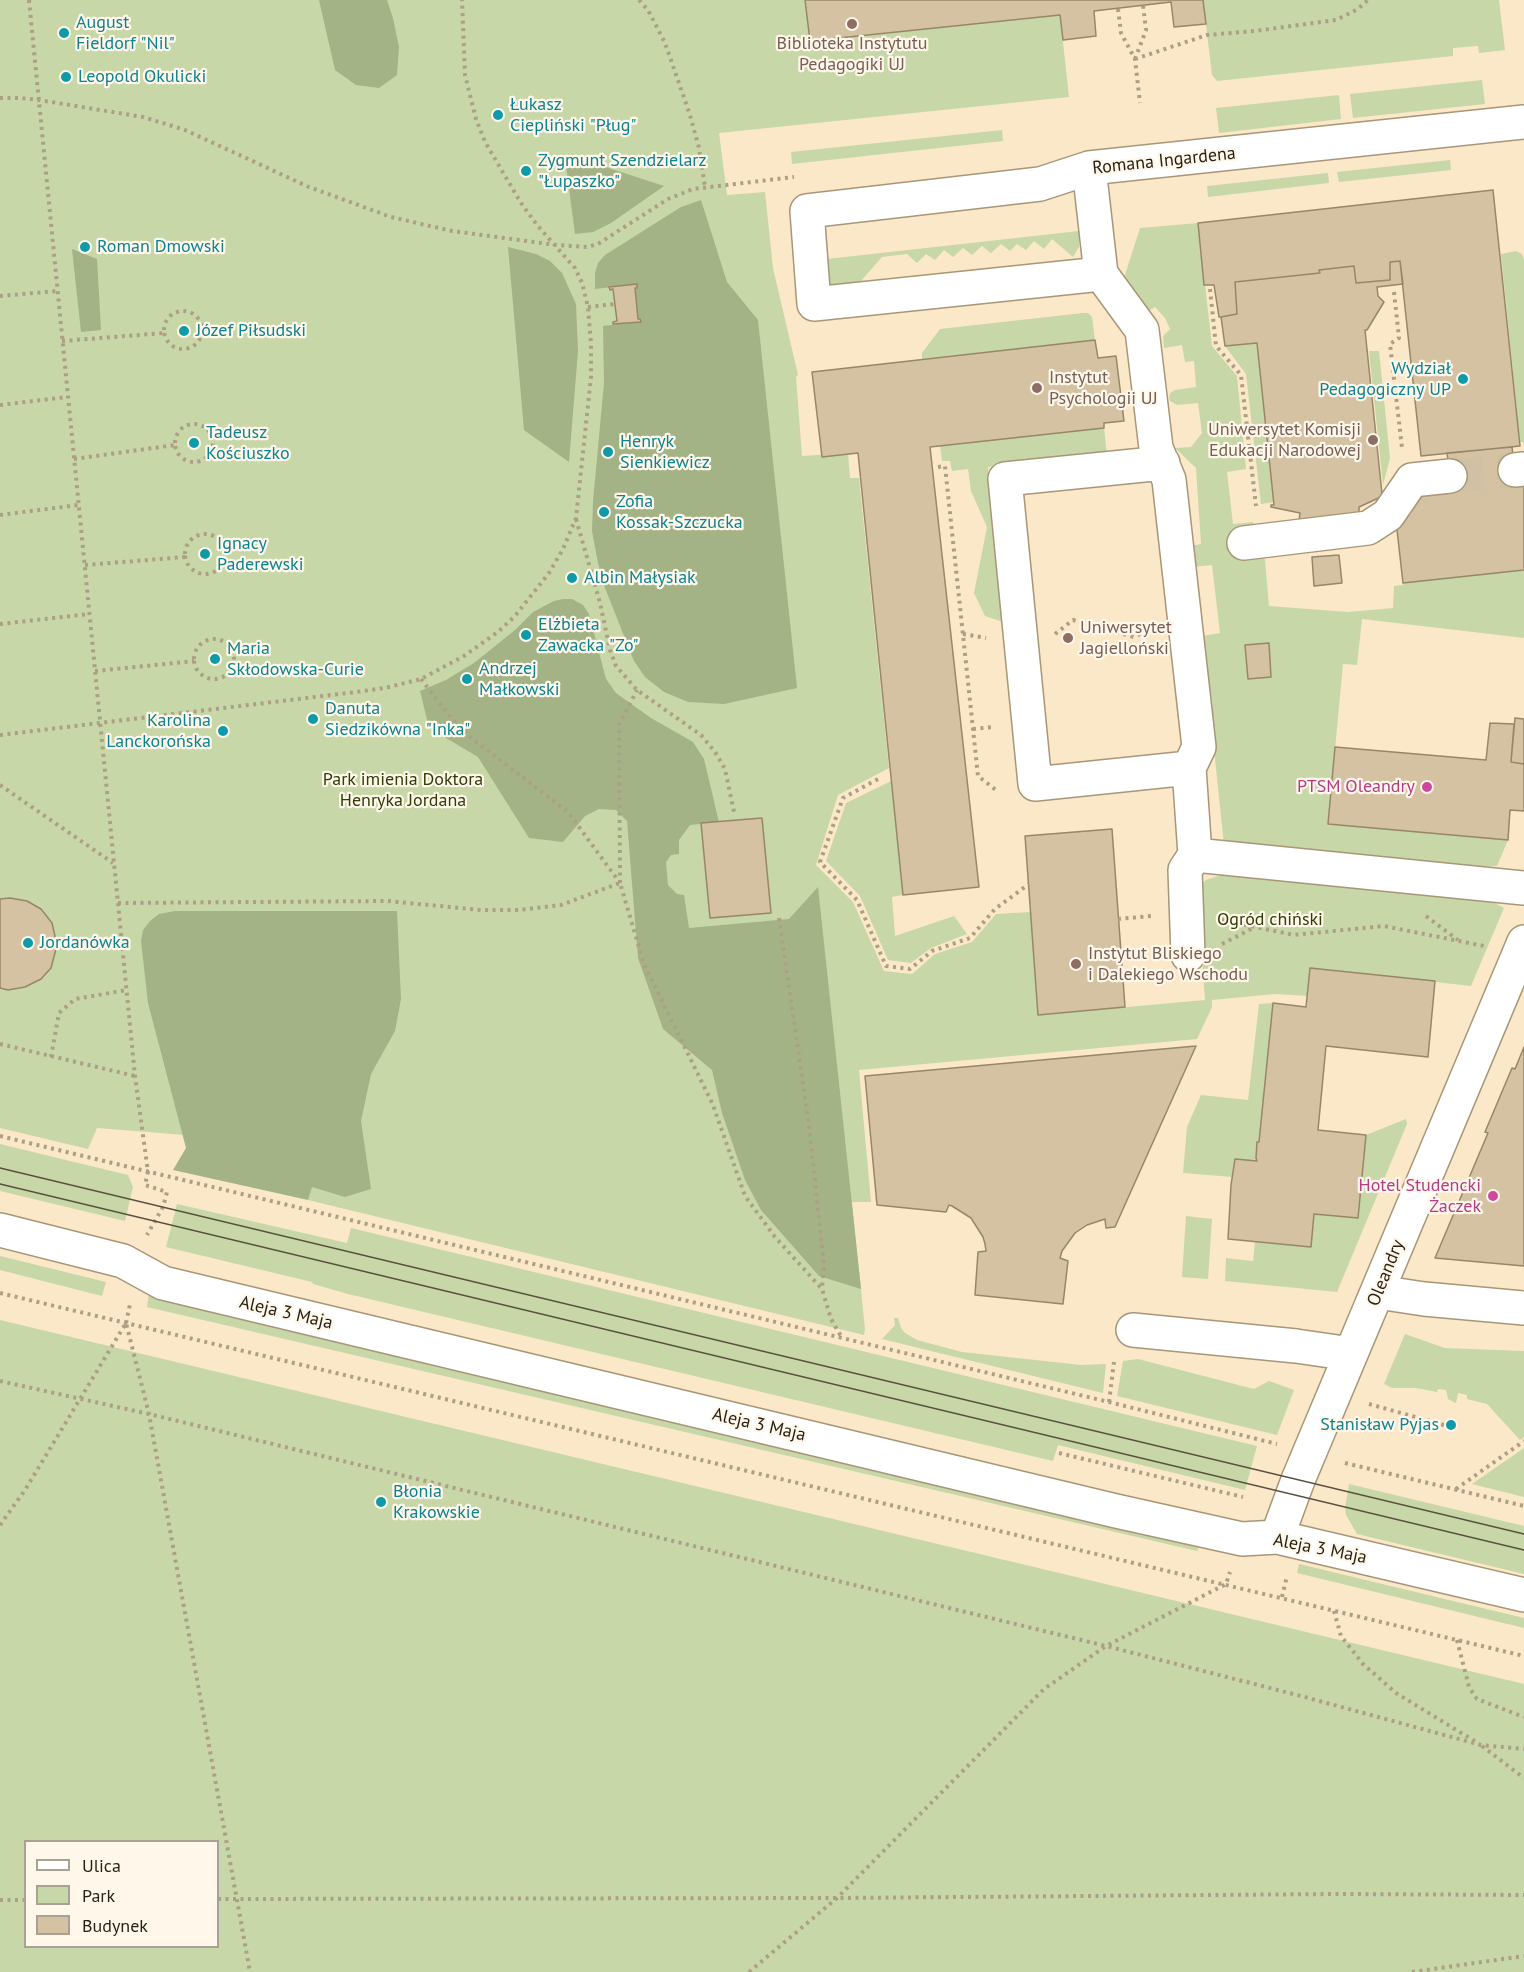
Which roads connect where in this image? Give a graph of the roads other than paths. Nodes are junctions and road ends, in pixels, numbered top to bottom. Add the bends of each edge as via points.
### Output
1 (1524, 122) edge
2 (1089, 168) junction
3 (1101, 274) junction
4 (1163, 463) junction
5 (1450, 476) tunnel mouth
6 (1252, 542) road end
7 (1189, 768) junction
8 (1195, 855) junction
9 (1524, 888) edge
10 (1509, 945) edge
11 (1188, 955) dead end
12 (0, 1230) edge
13 (1378, 1292) junction
14 (1524, 1308) edge
15 (1133, 1330) dead end
16 (1351, 1354) junction
17 (1277, 1538) junction
18 (1524, 1594) edge

1 - 2 street, Romana Ingardena
2 - 3 street
2 - 3 street, Romana Ingardena via 1040,184 807,211 814,304
3 - 4 street via 1142,330 1156,448
4 - 7 street via 1169,480 1199,747
4 - 7 street via 1005,479 1035,784
5 - 6 street via 1412,480 1388,515 1368,528
7 - 8 street
8 - 9 street
8 - 11 street via 1185,870
10 - 13 street, Oleandry via 1447,1122
12 - 17 street, Aleja 3 Maja via 123,1262 174,1286 1116,1511 1242,1539
13 - 14 street
13 - 16 street, Oleandry
15 - 16 street
16 - 17 street, Oleandry
17 - 18 street, Aleja 3 Maja

